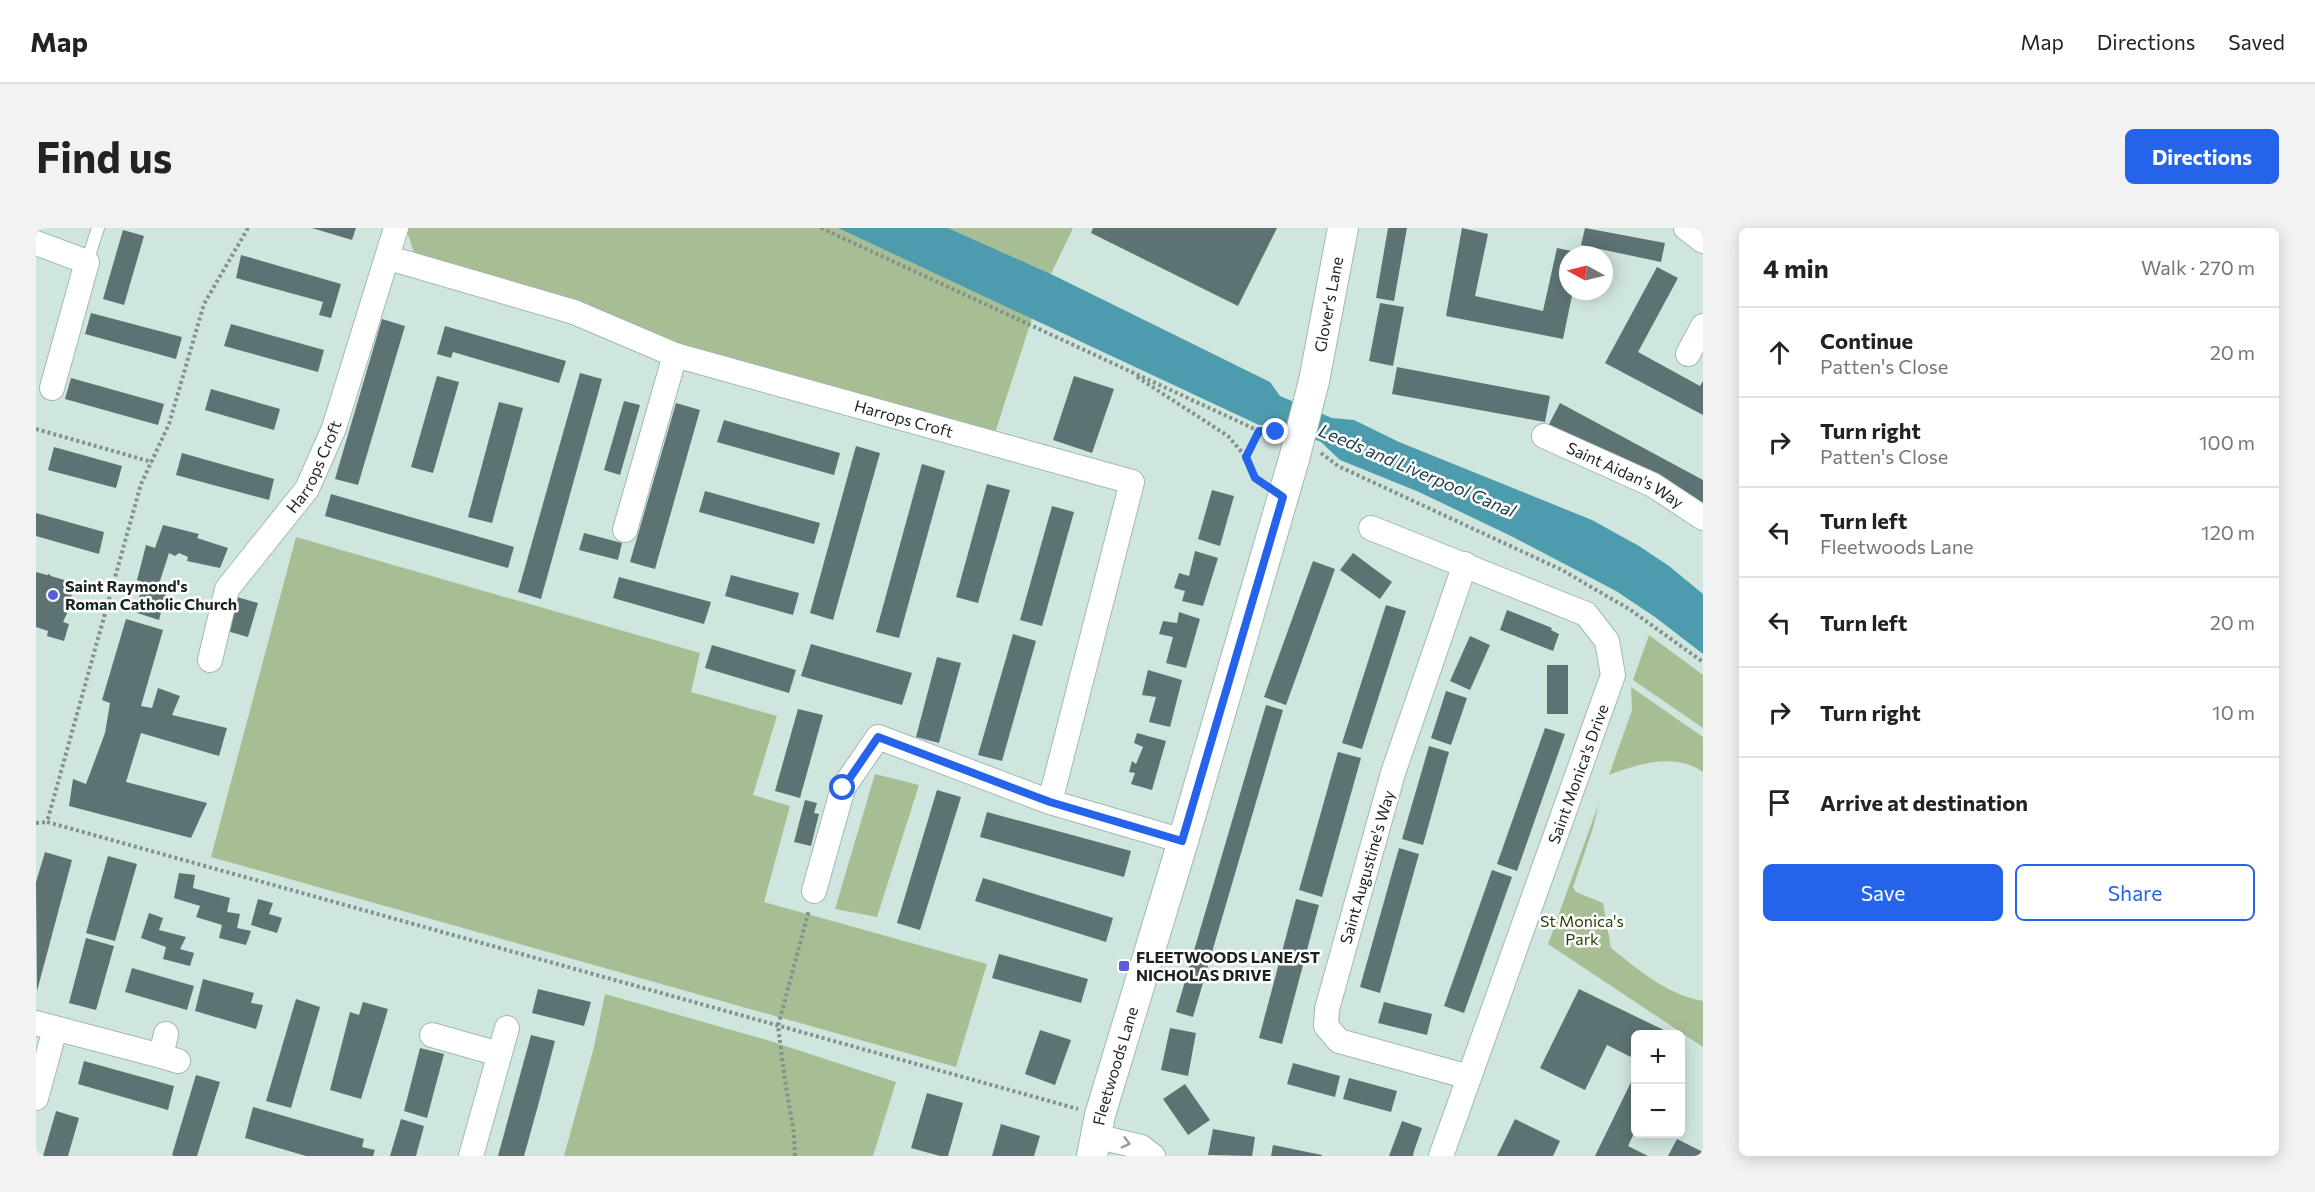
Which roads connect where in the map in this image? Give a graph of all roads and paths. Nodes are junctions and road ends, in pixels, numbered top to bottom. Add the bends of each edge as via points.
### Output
1 (98, 228) edge
2 (248, 228) edge
3 (396, 228) edge
4 (821, 228) edge
5 (1343, 228) edge
6 (1686, 228) edge
7 (1703, 241) edge
8 (36, 243) edge
9 (389, 258) junction
10 (87, 262) junction
11 (1703, 326) edge
12 (1688, 354) dead end
13 (675, 356) junction
14 (1127, 369) junction
15 (52, 388) dead end
16 (36, 429) edge
17 (1259, 431) junction
18 (1544, 436) dead end
19 (1300, 449) junction
20 (1246, 457) junction
21 (152, 462) junction
22 (1283, 497) junction
23 (1703, 518) edge
24 (1371, 528) dead end
25 (625, 530) dead end
26 (1465, 564) junction
27 (210, 660) dead end
28 (1703, 662) edge
29 (1050, 802) junction
30 (46, 822) junction
31 (36, 823) edge
32 (1182, 841) junction
33 (814, 891) joint
34 (46, 1026) edge
35 (778, 1026) junction
36 (507, 1028) dead end
37 (432, 1035) dead end
38 (168, 1050) dead end
39 (499, 1054) junction
40 (1469, 1077) junction
41 (36, 1098) edge
42 (1096, 1136) edge
43 (471, 1156) edge
44 (795, 1156) edge
45 (1153, 1156) edge
46 (1441, 1156) edge

1 - 10 lane
2 - 21 path via 204,304 170,424
3 - 9 street, Harrops Croft
4 - 14 path
5 - 19 street, Glover's Lane, bridge
6 - 7 street
8 - 10 street
9 - 13 street, Harrops Croft via 574,312
9 - 27 street, Harrops Croft via 330,438 307,489 228,589
10 - 15 street
11 - 12 street
13 - 25 street
13 - 29 street, Harrops Croft via 1132,482
14 - 17 path
14 - 20 path via 1228,436
16 - 21 path
17 - 19 path via 1276,432
17 - 20 path
18 - 23 street, Saint Aidan's Way via 1653,485
19 - 22 street, Fleetwoods Lane
19 - 28 path via 1562,570 1629,609
20 - 22 path via 1255,478
21 - 30 path via 141,484
22 - 32 street, Fleetwoods Lane
24 - 26 street, Saint Monica's Drive
26 - 40 street, Saint Monica's Drive via 1586,614 1607,641 1613,675
26 - 40 street, Saint Augustine's Way via 1393,773 1327,1009 1326,1026 1339,1041
29 - 32 street
29 - 33 street via 878,737 843,788
30 - 31 path
30 - 35 path
32 - 42 street, Fleetwoods Lane
33 - 35 path
34 - 38 street
34 - 41 street
35 - 42 path
35 - 44 path
36 - 39 street
37 - 39 street
39 - 43 street
40 - 46 street, Saint Monica's Drive
42 -> 45 street via 1141,1147

